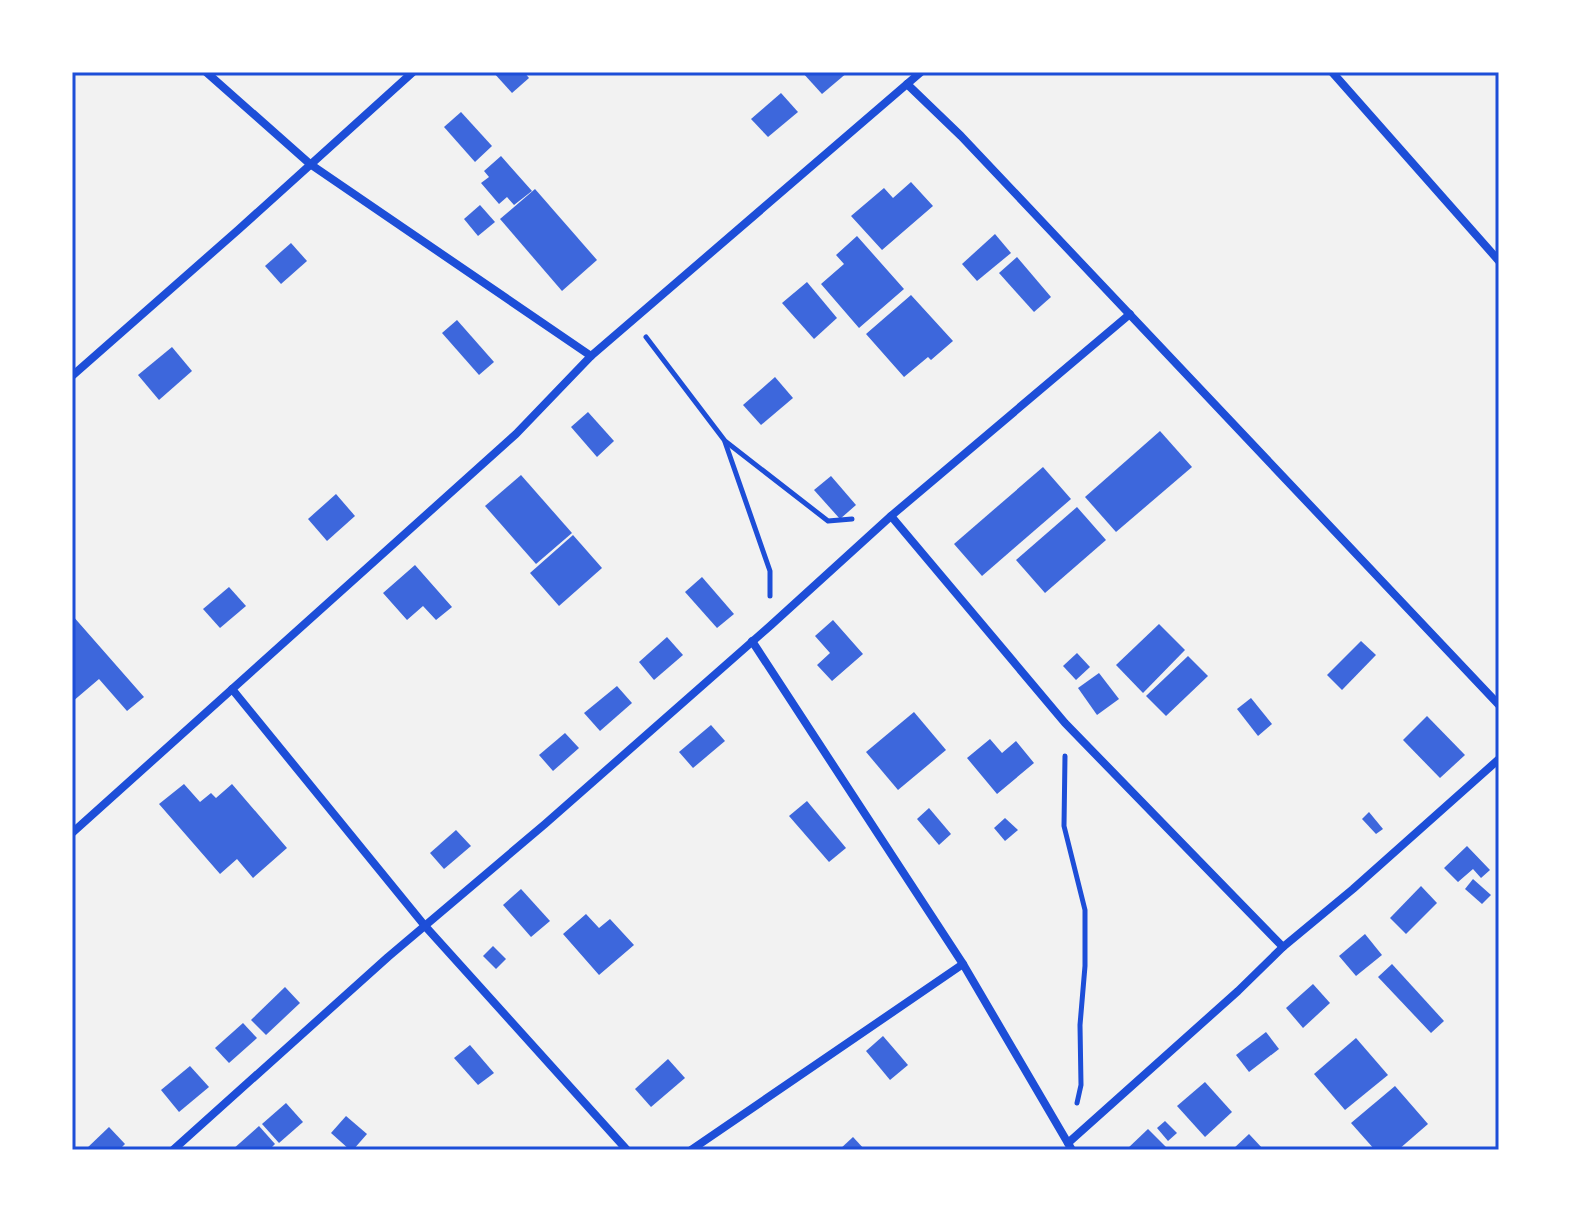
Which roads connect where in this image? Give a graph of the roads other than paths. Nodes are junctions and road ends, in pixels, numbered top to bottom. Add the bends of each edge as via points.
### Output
1 (206, 72) edge
2 (413, 72) edge
3 (921, 72) edge
4 (1332, 72) edge
5 (907, 84) junction
6 (310, 164) junction
7 (1499, 261) edge
8 (1130, 314) junction
9 (591, 356) junction
10 (72, 376) edge
11 (891, 516) junction
12 (752, 641) junction
13 (232, 689) junction
14 (1499, 705) edge
15 (1499, 759) edge
16 (72, 833) edge
17 (425, 926) junction
18 (1283, 947) junction
19 (963, 964) junction
20 (1070, 1147) edge
21 (173, 1150) edge
22 (627, 1150) edge
23 (691, 1150) edge

1 - 6 street
2 - 6 street
3 - 5 street
4 - 7 street
5 - 8 street
5 - 9 street
6 - 9 street
6 - 10 street
8 - 11 street
8 - 14 street
9 - 13 street via 516,434
11 - 12 street
11 - 18 street via 1065,723
12 - 17 street
12 - 19 street
13 - 16 street
13 - 17 street
15 - 18 street
17 - 21 street
17 - 22 street
18 - 20 street
19 - 20 street
19 - 23 street

